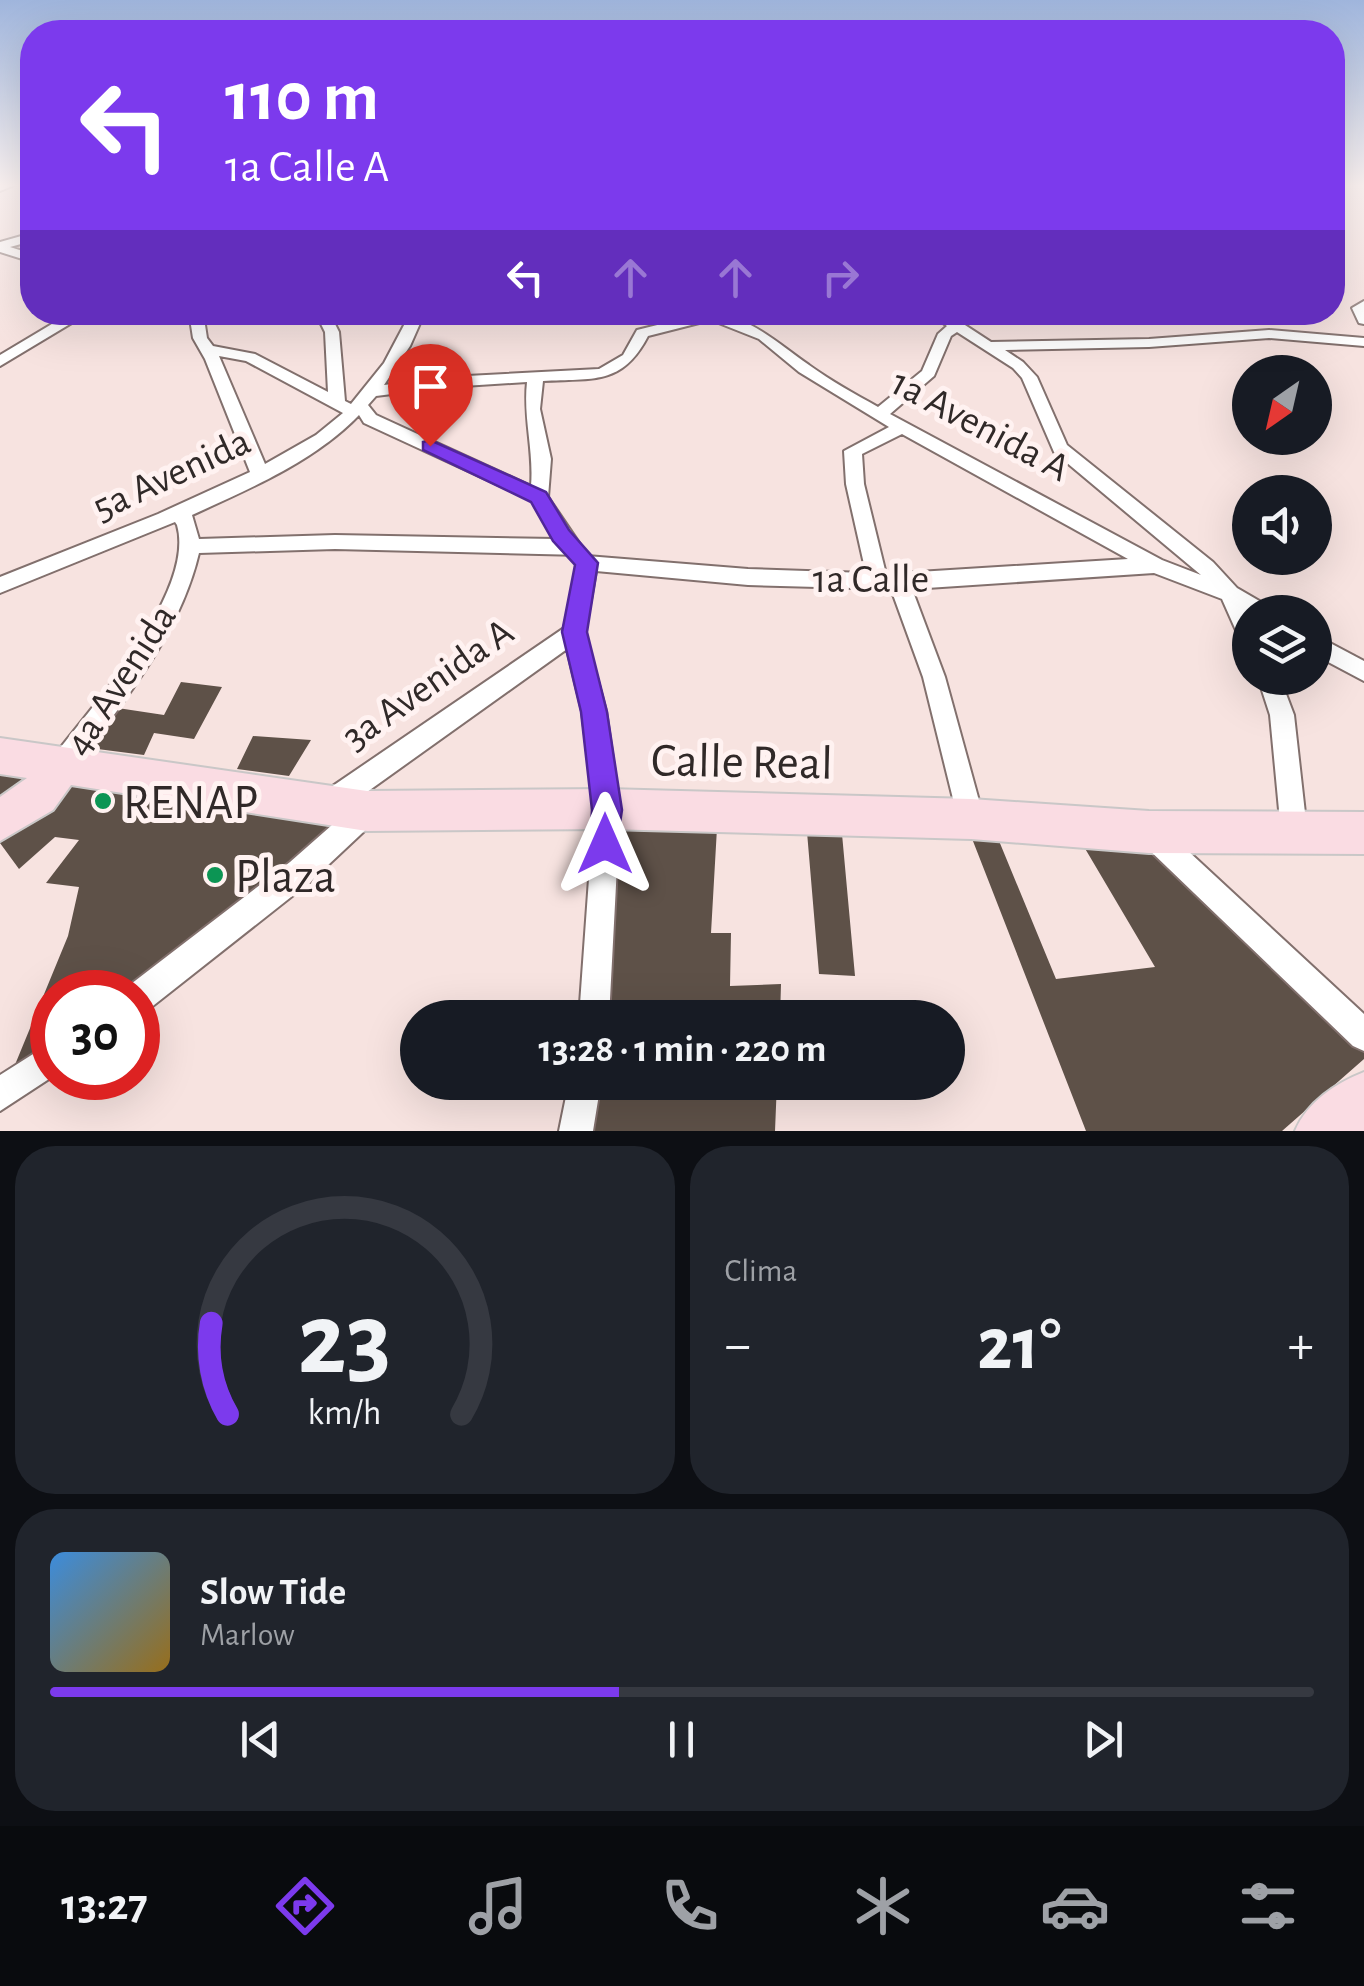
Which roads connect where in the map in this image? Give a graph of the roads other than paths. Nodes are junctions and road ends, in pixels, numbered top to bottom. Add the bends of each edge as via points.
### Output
1 (1364, 306) edge
2 (1364, 320) edge
3 (61, 325) edge
4 (198, 325) edge
5 (328, 325) edge
6 (414, 325) edge
7 (670, 325) edge
8 (733, 325) edge
9 (954, 326) joint
10 (1364, 342) edge
11 (990, 346) junction
12 (208, 350) junction
13 (0, 361) edge
14 (535, 378) junction
15 (355, 403) junction
16 (878, 415) junction
17 (901, 428) junction
18 (258, 472) junction
19 (539, 497) junction
20 (182, 511) junction
21 (191, 546) junction
22 (579, 555) junction
23 (1156, 565) junction
24 (889, 581) junction
25 (0, 585) edge
26 (1230, 594) junction
27 (1232, 598) edge
28 (574, 632) junction
29 (1332, 654) edge
30 (1364, 672) edge
31 (1275, 695) edge
32 (0, 756) edge
33 (63, 764) junction
34 (348, 808) junction
35 (607, 810) junction
36 (971, 818) junction
37 (0, 822) edge
38 (1294, 831) junction
39 (1149, 832) junction
40 (1364, 833) edge
41 (160, 981) edge
42 (595, 1000) edge
43 (1364, 1035) edge
44 (30, 1074) edge
45 (0, 1095) edge
46 (1364, 1098) edge
47 (581, 1100) edge
48 (576, 1131) edge
49 (1322, 1131) edge

1 - 2 street
3 - 13 street
4 - 12 street
5 - 15 street
6 - 15 street
7 - 14 street via 642,333 629,358 602,373
8 - 16 street, 1a Avenida A via 764,336
9 - 11 street
9 - 16 street via 929,373
10 - 11 street via 1269,334
11 - 26 street via 1029,377 1060,448
12 - 15 street via 250,357
12 - 18 street
14 - 15 street via 448,382
14 - 19 street
15 - 18 street, 5a Avenida via 324,438
15 - 19 street via 370,419
16 - 17 street, 1a Avenida A
17 - 23 street, 1a Avenida A
17 - 24 street via 853,451 854,484
18 - 20 street, 5a Avenida
19 - 22 street
20 - 21 street
20 - 25 street, 5a Avenida
21 - 22 street, 1a Calle via 335,542
21 - 33 street, 4a Avenida via 156,632
22 - 24 street, 1a Calle via 748,577
22 - 28 street
23 - 24 street, 1a Calle
23 - 26 street, 1a Avenida A
24 - 36 street via 934,678
26 - 27 street
28 - 34 street, 3a Avenida A
28 - 35 street via 594,712
29 - 30 street
31 - 38 street
32 - 33 main road, Calle Real
33 - 34 main road, Calle Real
33 - 37 main road, 4a Avenida via 38,796
34 - 35 main road, Calle Real
34 - 41 street, 3a Avenida A via 244,918
35 - 36 main road, Calle Real
35 - 42 street
36 - 39 main road, Calle Real
38 - 39 main road, Calle Real
38 - 40 main road, Calle Real
39 - 43 street
44 - 45 street
46 - 49 main road
47 - 48 street

